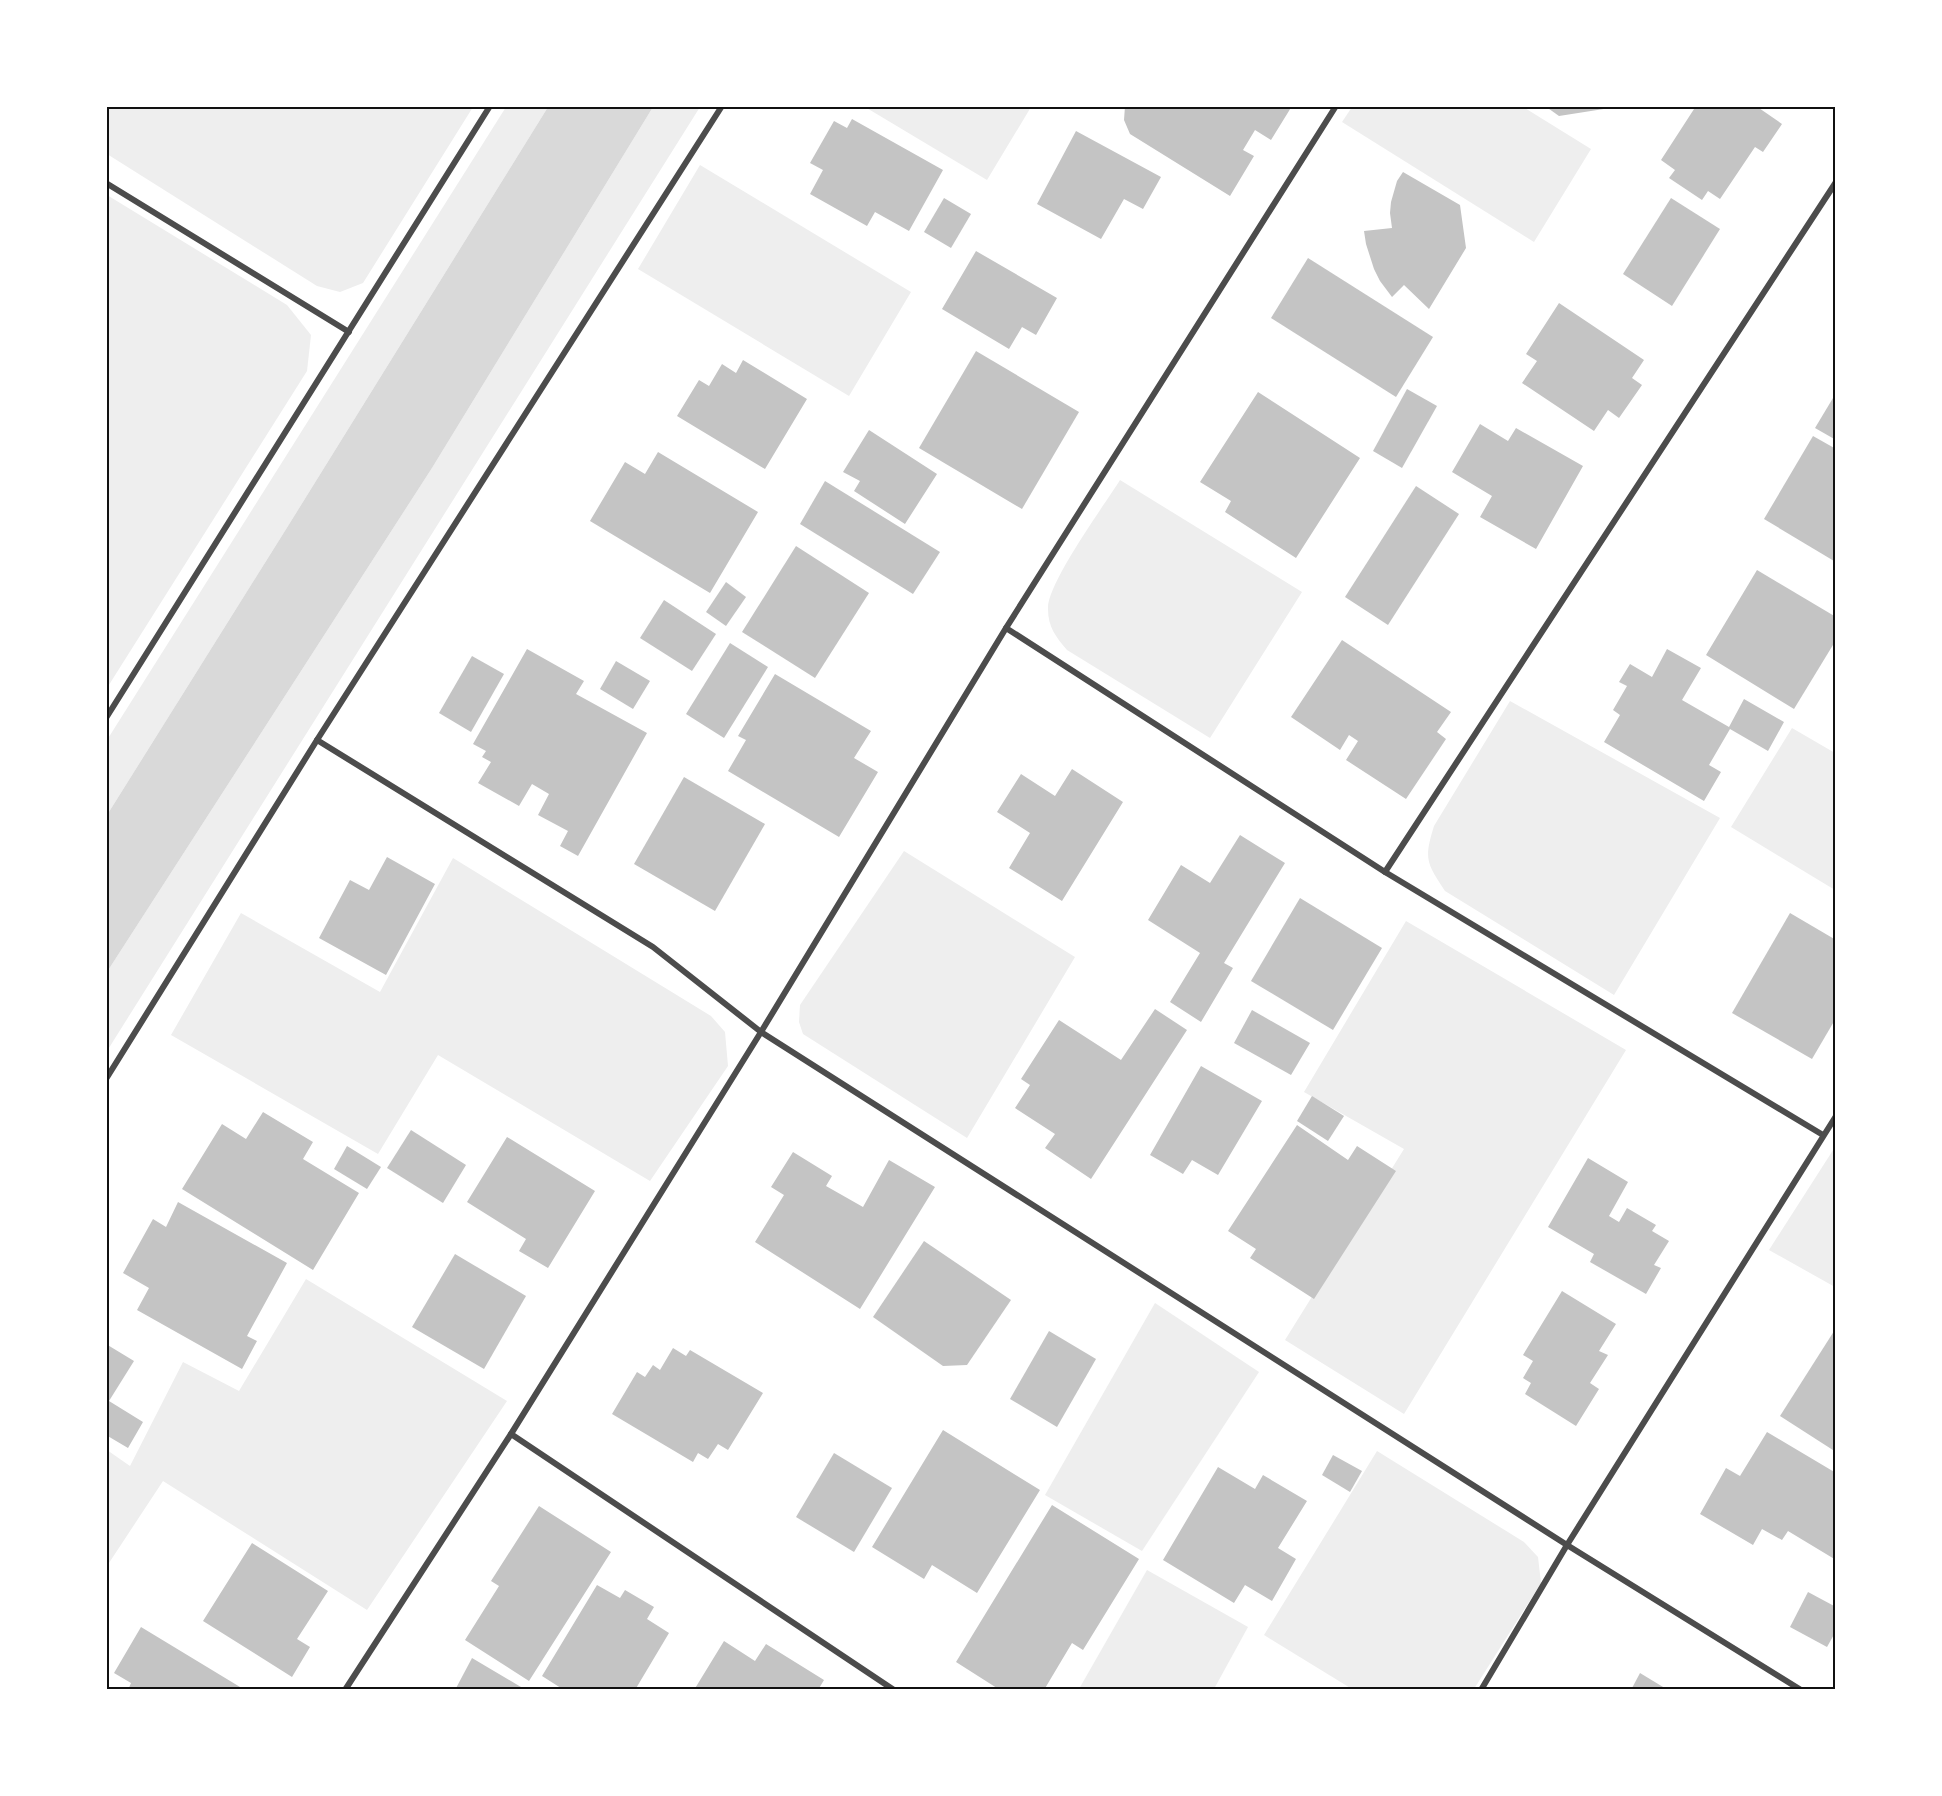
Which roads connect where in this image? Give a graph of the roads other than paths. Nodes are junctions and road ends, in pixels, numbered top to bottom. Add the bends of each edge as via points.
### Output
1 (490, 106) edge
2 (722, 106) edge
3 (1336, 106) edge
4 (1836, 182) edge
5 (106, 183) edge
6 (349, 332) junction
7 (1006, 628) junction
8 (106, 718) edge
9 (317, 740) junction
10 (1385, 872) junction
11 (761, 1032) junction
12 (106, 1079) edge
13 (1836, 1116) edge
14 (1823, 1135) junction
15 (511, 1434) junction
16 (1567, 1545) junction
17 (345, 1689) edge
18 (893, 1689) edge
19 (1481, 1689) edge
20 (1801, 1689) edge

1 - 6 street
2 - 9 street
3 - 7 street
4 - 10 street
5 - 6 street
6 - 8 street
7 - 10 street
7 - 11 street
9 - 11 street via 653,947
9 - 12 street
10 - 14 street
11 - 15 street
11 - 16 street
13 - 14 street
14 - 16 street
15 - 17 street
15 - 18 street
16 - 19 street
16 - 20 street

